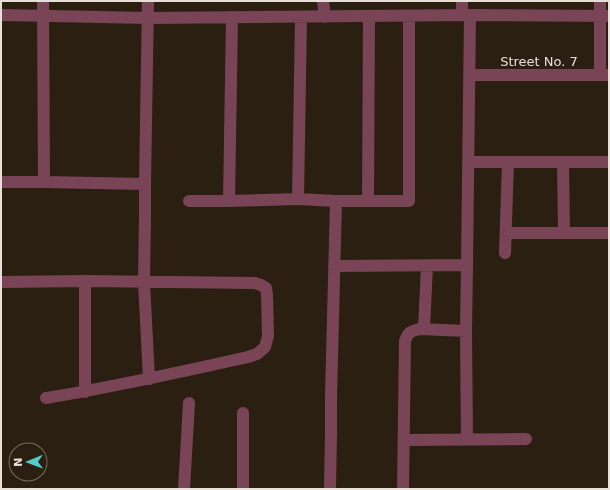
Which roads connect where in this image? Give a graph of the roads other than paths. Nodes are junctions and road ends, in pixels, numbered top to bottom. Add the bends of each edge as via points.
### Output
1 (43, 1) edge
2 (148, 1) edge
3 (323, 1) edge
4 (462, 1) edge
5 (600, 1) edge
6 (1, 15) edge
7 (466, 15) junction
8 (43, 16) junction
9 (369, 16) junction
10 (409, 16) junction
11 (604, 16) edge
12 (232, 17) junction
13 (301, 17) junction
14 (325, 17) junction
15 (148, 18) junction
16 (469, 75) junction
17 (604, 75) edge
18 (468, 162) junction
19 (508, 162) junction
20 (563, 162) junction
21 (609, 162) edge
22 (1, 182) edge
23 (44, 182) junction
24 (145, 184) junction
25 (298, 199) junction
26 (189, 201) dead end
27 (229, 201) junction
28 (336, 201) junction
29 (368, 201) junction
30 (506, 233) junction
31 (564, 233) junction
32 (609, 233) edge
33 (505, 253) dead end
34 (467, 265) junction
35 (334, 266) junction
36 (427, 266) junction
37 (85, 281) junction
38 (1, 282) edge
39 (144, 282) junction
40 (424, 330) junction
41 (466, 331) junction
42 (149, 380) junction
43 (85, 392) junction
44 (46, 398) dead end
45 (189, 403) dead end
46 (243, 413) dead end
47 (467, 439) junction
48 (526, 439) dead end
49 (405, 440) junction
50 (184, 489) edge
51 (243, 489) edge
52 (330, 489) edge
53 (403, 489) edge

1 - 8 street
2 - 15 street
3 - 14 street
4 - 7 street
5 - 11 street
6 - 8 street
7 - 10 street
7 - 11 street
7 - 16 street
8 - 15 street
8 - 23 street
9 - 10 street
9 - 14 street
9 - 29 street
10 - 29 street via 409,201
11 - 17 street
12 - 13 street
12 - 15 street
12 - 27 street
13 - 14 street
13 - 25 street
15 - 24 street
16 - 17 street, Street No. 7
16 - 18 street
18 - 19 street
18 - 34 street
19 - 20 street
19 - 30 street
20 - 21 street
20 - 31 street
22 - 23 street
23 - 24 street
24 - 39 street
25 - 27 street
25 - 28 street
26 - 27 street
28 - 29 street
28 - 35 street
30 - 31 street
30 - 33 street
31 - 32 street
34 - 36 street
34 - 41 street
35 - 36 street
35 - 52 street
36 - 40 street
37 - 38 street
37 - 39 street
37 - 43 street
39 - 42 street
39 - 42 street via 255,283 266,288 267,295 268,336 265,346 257,354
40 - 41 street
40 - 49 street via 413,331 408,334 405,341
41 - 47 street
42 - 43 street
43 - 44 street
45 - 50 street
46 - 51 street
47 - 48 street
47 - 49 street
49 - 53 street

